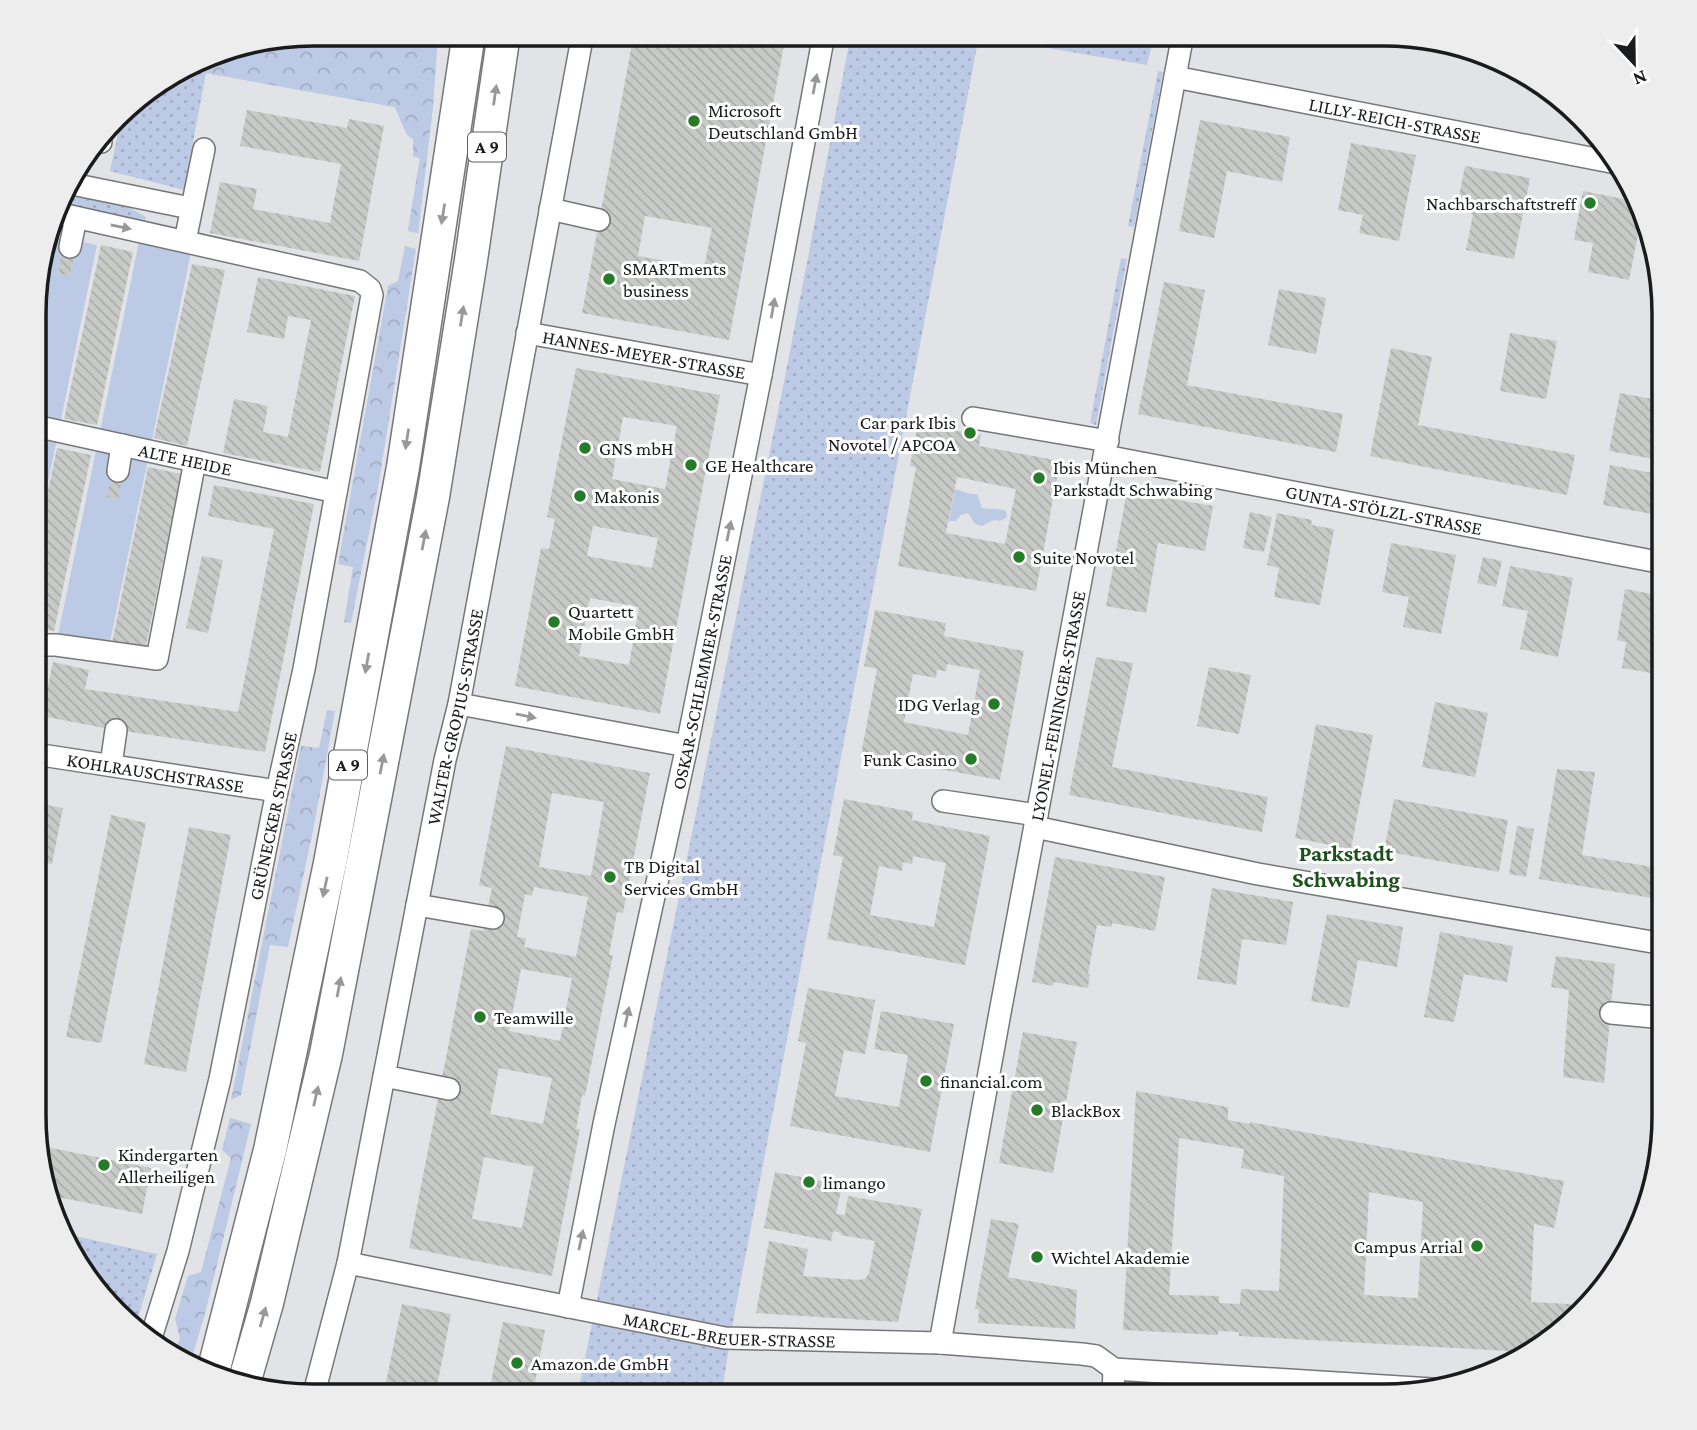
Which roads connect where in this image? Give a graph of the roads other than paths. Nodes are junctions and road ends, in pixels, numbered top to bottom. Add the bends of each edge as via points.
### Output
1 (467, 46) edge
2 (502, 46) edge
3 (581, 46) edge
4 (822, 46) edge
5 (1181, 46) edge
6 (1175, 76) junction
7 (204, 149) dead end
8 (1603, 160) edge
9 (78, 185) edge
10 (190, 208) junction
11 (550, 209) junction
12 (66, 215) edge
13 (599, 220) dead end
14 (185, 241) junction
15 (70, 247) dead end
16 (527, 333) junction
17 (761, 375) junction
18 (973, 418) dead end
19 (46, 428) edge
20 (122, 445) junction
21 (1106, 449) junction
22 (195, 461) junction
23 (117, 471) dead end
24 (336, 492) junction
25 (1651, 561) edge
26 (46, 645) edge
27 (459, 704) junction
28 (116, 730) dead end
29 (687, 746) junction
30 (46, 756) edge
31 (111, 765) junction
32 (277, 791) junction
33 (943, 801) dead end
34 (1036, 821) junction
35 (417, 905) junction
36 (492, 918) dead end
37 (1651, 942) edge
38 (1611, 1013) dead end
39 (1651, 1017) edge
40 (384, 1076) junction
41 (449, 1089) dead end
42 (348, 1263) junction
43 (568, 1307) junction
44 (153, 1331) edge
45 (940, 1343) junction
46 (215, 1365) edge
47 (1114, 1369) junction
48 (246, 1376) edge
49 (316, 1384) edge
50 (1113, 1384) edge
51 (1353, 1384) edge

1 -> 46 highway, A 9 via 405,454 330,863 270,1150
48 -> 2 highway, A 9 via 302,1158 339,986 433,497
3 - 11 street, WALTER-GROPIUS-STRASSE
17 -> 4 street, OSKAR-SCHLEMMER-STRASSE
5 - 6 street, LYONEL-FEININGER-STRASSE
6 - 8 street, LILLY-REICH-STRASSE
6 - 21 street, LYONEL-FEININGER-STRASSE
7 - 10 street
9 - 10 street
10 - 14 street
11 - 13 street
11 - 16 street, WALTER-GROPIUS-STRASSE
12 -> 14 street
12 - 15 street
14 - 24 street, GRÜNECKER STRASSE via 360,281 370,289
16 - 17 street, HANNES-MEYER-STRASSE
16 - 27 street, WALTER-GROPIUS-STRASSE
29 -> 17 street, OSKAR-SCHLEMMER-STRASSE
18 - 21 street, GUNTA-STÖLZL-STRASSE
19 - 20 street, ALTE HEIDE
20 - 22 street, ALTE HEIDE
20 - 23 street
21 - 25 street, GUNTA-STÖLZL-STRASSE
21 - 34 street, LYONEL-FEININGER-STRASSE
22 - 24 street, ALTE HEIDE
22 - 26 street via 157,659
24 - 32 street, GRÜNECKER STRASSE
27 -> 29 street
27 - 35 street, WALTER-GROPIUS-STRASSE
28 - 31 street
43 -> 29 street, OSKAR-SCHLEMMER-STRASSE
30 - 31 street, KOHLRAUSCHSTRASSE
31 - 32 street, KOHLRAUSCHSTRASSE
32 - 44 street, GRÜNECKER STRASSE via 220,1079
33 - 34 street
34 - 37 street via 1221,867
34 - 45 street, LYONEL-FEININGER-STRASSE
35 - 36 street
35 - 40 street, WALTER-GROPIUS-STRASSE
38 - 39 street
40 - 41 street
40 - 42 street, WALTER-GROPIUS-STRASSE
42 - 43 street, MARCEL-BREUER-STRASSE
42 - 49 street, WALTER-GROPIUS-STRASSE
43 - 45 street, MARCEL-BREUER-STRASSE via 725,1338
45 - 47 street, MARCEL-BREUER-STRASSE via 1096,1356
47 - 50 street
47 - 51 street

